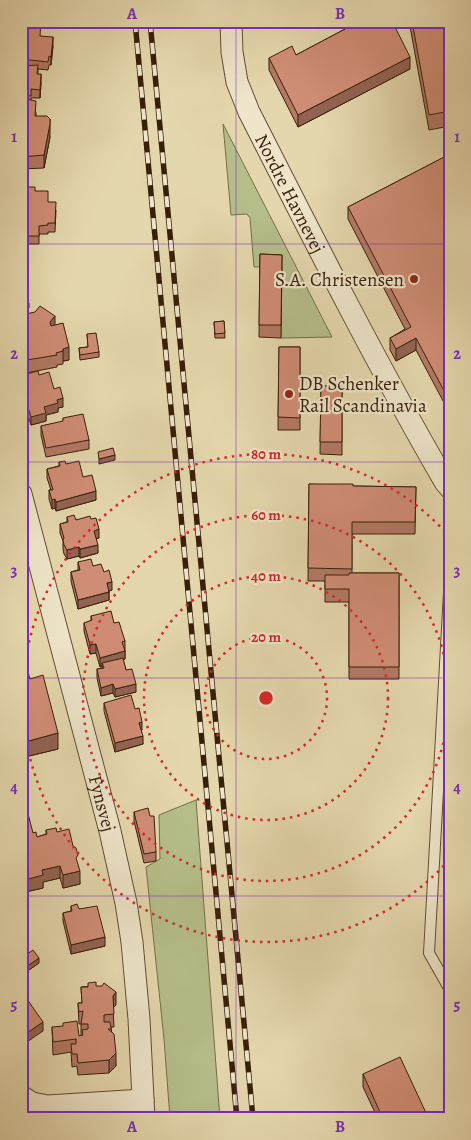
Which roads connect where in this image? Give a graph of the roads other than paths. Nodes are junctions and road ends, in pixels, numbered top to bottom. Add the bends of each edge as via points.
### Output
1 (231, 21) edge
2 (450, 488) edge
3 (21, 494) edge
4 (450, 574) edge
5 (450, 990) edge
6 (21, 1096) edge
7 (144, 1109) edge

1 - 2 street, Nordre Havnevej via 232,52 249,112 340,290 416,432
3 - 7 street, Fynsvej via 126,903 139,1019
4 - 5 lane via 429,954
6 - 7 street via 32,1103 48,1106

